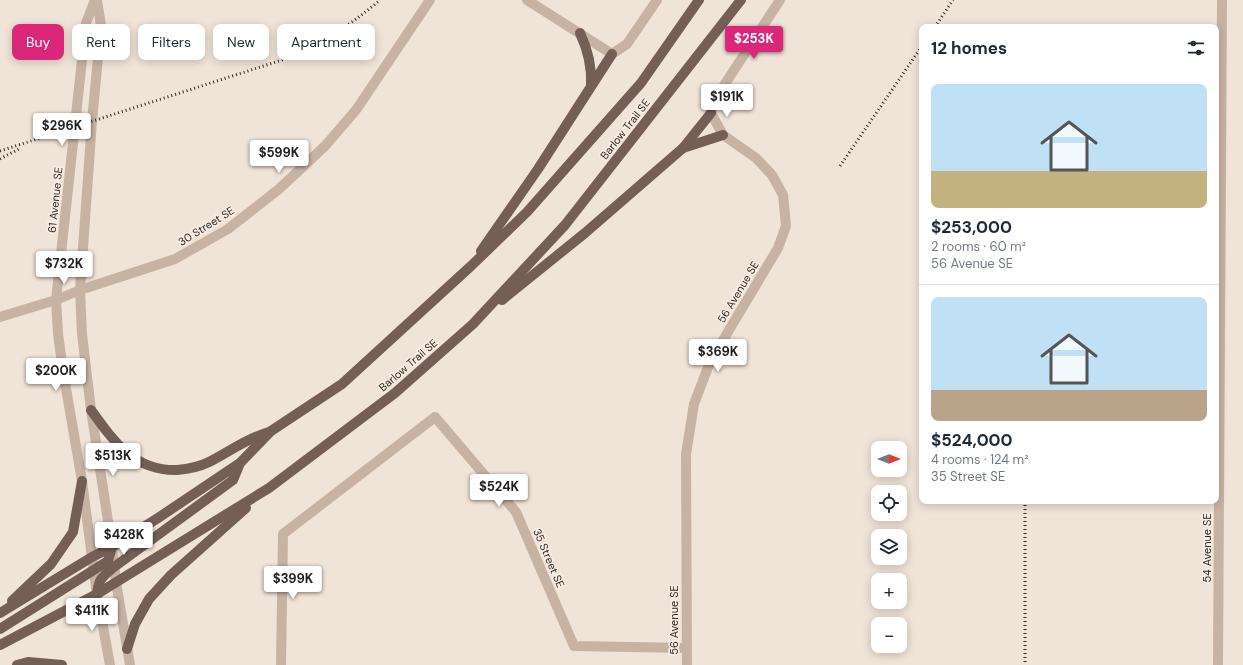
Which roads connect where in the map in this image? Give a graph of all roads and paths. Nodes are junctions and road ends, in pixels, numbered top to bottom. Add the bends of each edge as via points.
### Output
1 (96, 0) edge
2 (430, 0) edge
3 (527, 0) edge
4 (657, 0) edge
5 (699, 0) edge
6 (741, 0) edge
7 (780, 0) edge
8 (1222, 0) edge
9 (580, 33) junction
10 (612, 54) junction
11 (590, 87) junction
12 (711, 113) junction
13 (724, 135) junction
14 (683, 148) junction
15 (471, 266) junction
16 (80, 290) junction
17 (56, 300) junction
18 (0, 317) edge
19 (473, 324) junction
20 (91, 410) junction
21 (271, 431) junction
22 (240, 463) junction
23 (82, 481) junction
24 (269, 488) junction
25 (1219, 499) edge
26 (1219, 504) edge
27 (112, 547) junction
28 (92, 557) junction
29 (114, 567) junction
30 (94, 570) junction
31 (116, 582) junction
32 (97, 594) junction
33 (0, 613) edge
34 (0, 629) edge
35 (0, 645) edge
36 (687, 648) junction
37 (127, 649) junction
38 (17, 665) edge
39 (62, 665) edge
40 (110, 665) edge
41 (130, 665) edge
42 (281, 665) edge
43 (687, 665) edge
44 (1218, 665) edge

1 - 16 street, 61 Avenue SE via 101,26
1 - 17 street, 61 Avenue SE via 86,23
2 - 16 street, 30 Street SE via 356,110 325,146 279,189 228,229 175,259
3 - 9 street
4 - 10 street via 627,44
5 - 15 main road, Barlow Trail SE via 641,83 527,212
6 - 19 main road, Barlow Trail SE via 566,225
7 - 12 street via 715,99
8 - 25 street, 54 Avenue SE
9 - 10 street
9 - 11 main road via 588,50 591,66
10 - 11 main road
11 - 15 main road via 538,169
12 - 13 street, 56 Avenue SE
12 - 14 main road
13 - 14 main road
13 - 36 street, 56 Avenue SE via 756,158 772,175 783,195 786,226 778,248 710,362 694,404 686,454
14 - 19 main road via 585,233
15 - 21 main road, Barlow Trail SE via 342,384
16 - 17 street, 30 Street SE
16 - 20 street, 61 Avenue SE via 82,334
17 - 18 street, 30 Street SE
17 - 23 street, 61 Avenue SE via 63,371
19 - 24 main road, Barlow Trail SE via 395,393
20 - 21 main road via 110,437 125,452 142,463 163,470 188,469 208,463 259,434
20 - 27 street, 61 Avenue SE
21 - 22 main road, Barlow Trail SE
22 - 27 main road, Barlow Trail SE
22 - 29 main road via 233,480
23 - 28 street, 61 Avenue SE
23 - 33 main road via 73,532 51,564
24 - 31 main road, Barlow Trail SE
24 - 37 main road via 171,574 148,599
26 - 44 street, 54 Avenue SE
27 - 28 main road, Barlow Trail SE
27 - 29 street, 61 Avenue SE
27 - 30 main road via 108,561
28 - 30 street, 61 Avenue SE
28 - 33 main road, Barlow Trail SE
29 - 31 street, 61 Avenue SE
29 - 32 main road via 101,578
30 - 32 street, 61 Avenue SE
30 - 34 main road
31 - 32 main road, Barlow Trail SE
31 - 37 street, 61 Avenue SE
32 - 35 main road, Barlow Trail SE
32 - 40 street, 61 Avenue SE
36 - 42 street, 35 Street SE via 574,646 516,512 436,417 284,534
36 - 43 street, 56 Avenue SE
37 - 41 street, 61 Avenue SE
38 - 39 main road via 28,662

